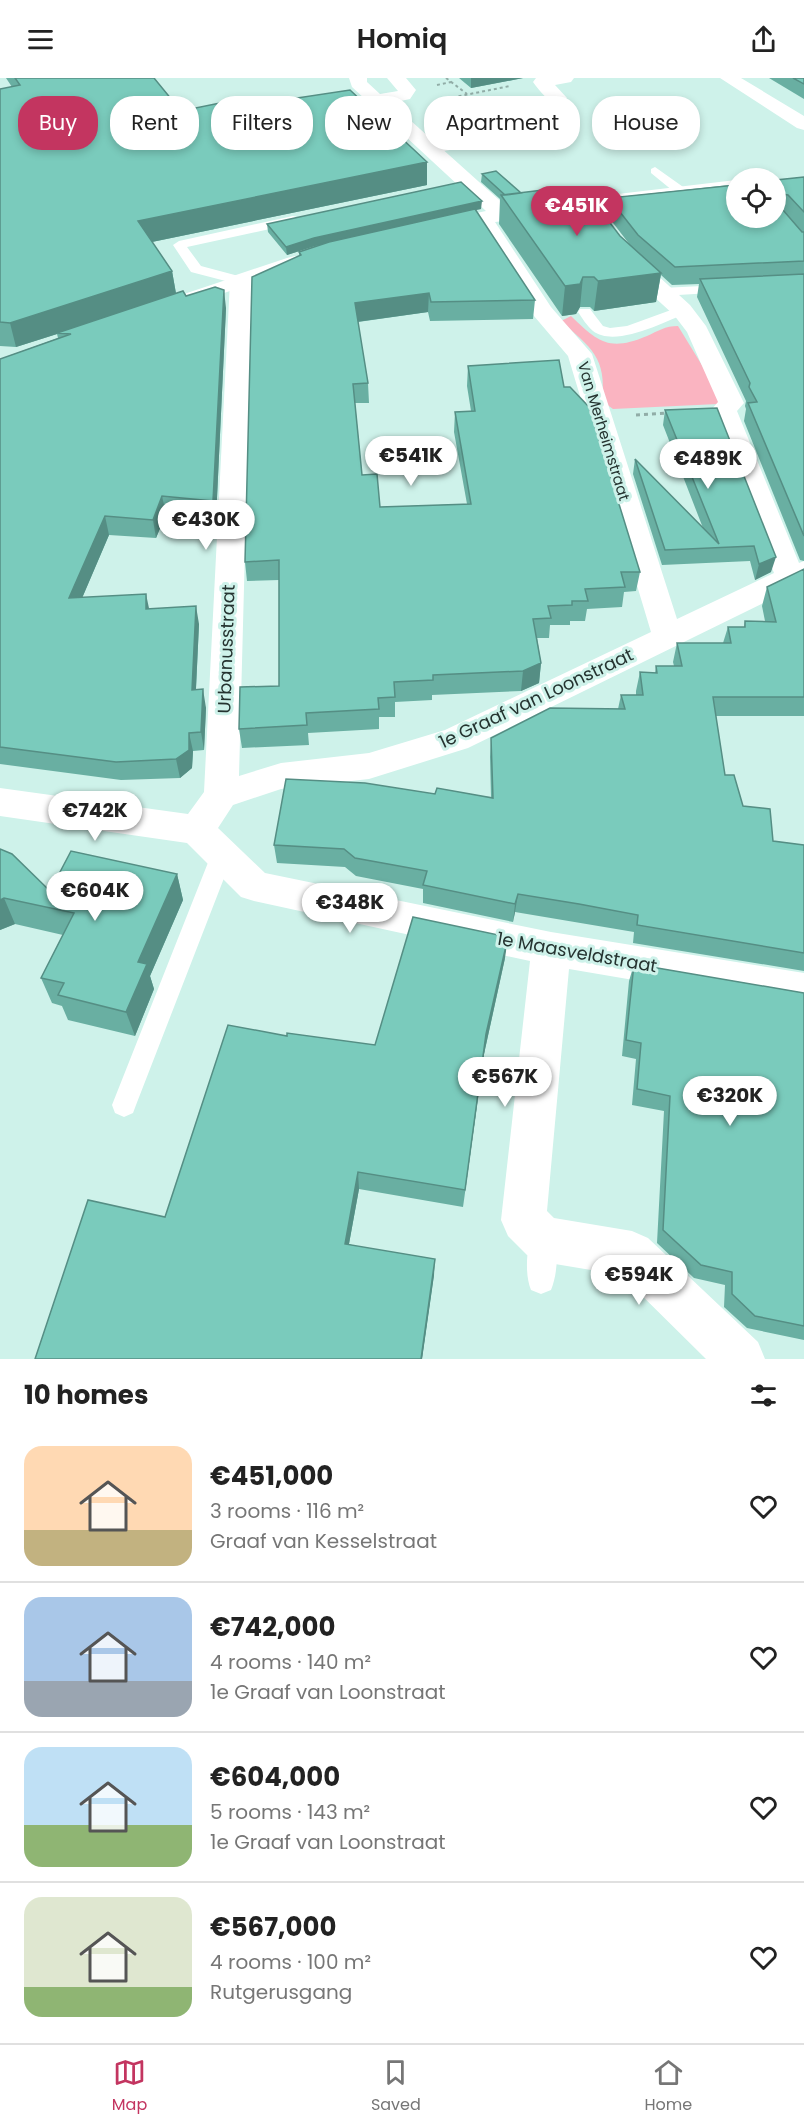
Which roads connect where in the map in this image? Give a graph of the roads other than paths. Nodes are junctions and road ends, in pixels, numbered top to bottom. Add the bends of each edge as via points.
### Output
1 (358, 78) edge
2 (396, 78) edge
3 (565, 78) edge
4 (729, 78) edge
5 (372, 96) edge
6 (402, 96) edge
7 (556, 96) edge
8 (804, 124) edge
9 (412, 132) edge
10 (424, 143) edge
11 (432, 150) edge
12 (655, 171) dead end
13 (726, 187) edge
14 (682, 192) junction
15 (492, 215) junction
16 (306, 217) edge
17 (598, 223) junction
18 (413, 232) edge
19 (312, 257) edge
20 (241, 281) junction
21 (733, 288) edge
22 (662, 292) junction
23 (165, 307) edge
24 (682, 310) junction
25 (585, 312) edge
26 (797, 574) edge
27 (667, 635) junction
28 (220, 795) junction
29 (0, 802) edge
30 (209, 842) junction
31 (551, 949) junction
32 (804, 991) edge
33 (124, 1105) dead end
34 (741, 1359) edge

1 - 5 street, Van Merheimstraat via 358,83
2 - 6 street via 407,90
3 - 7 street via 542,82
4 - 8 street
9 - 10 street, Van Merheimstraat
11 - 15 street, Van Merheimstraat
12 - 14 lane
13 - 14 street
14 - 17 street
15 - 17 street
15 - 18 street
15 - 27 street, Van Merheimstraat via 542,311 580,354
16 - 20 lane via 179,245 196,269
17 - 22 street via 626,259
19 - 20 street
20 - 23 street
20 - 28 street, Urbanusstraat
21 - 22 lane
22 - 24 street
24 - 25 lane via 609,333 598,330
24 - 26 street via 698,331 731,403 724,410
26 - 27 street, 1e Graaf van Loonstraat
27 - 28 street, 1e Graaf van Loonstraat via 456,739 369,766 281,776
28 - 30 street
29 - 30 street
30 - 31 street, 1e Maasveldstraat via 254,886
30 - 33 lane
31 - 32 street, 1e Maasveldstraat
31 - 34 street via 524,1220 542,1259 632,1254

